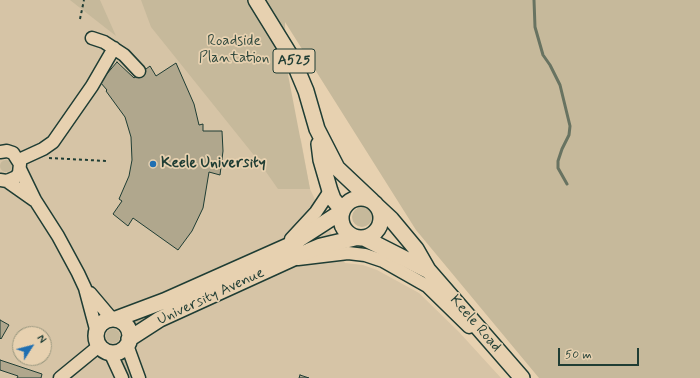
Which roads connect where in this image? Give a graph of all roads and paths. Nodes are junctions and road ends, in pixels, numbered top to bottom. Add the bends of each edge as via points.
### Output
1 (84, 0) edge
2 (256, 0) edge
3 (80, 19) dead end
4 (92, 38) dead end
5 (114, 48) junction
6 (139, 71) dead end
7 (317, 129) junction
8 (43, 149) junction
9 (0, 152) edge
10 (107, 161) dead end
11 (19, 164) junction
12 (4, 180) edge
13 (330, 191) junction
14 (35, 200) junction
15 (374, 203) junction
16 (342, 211) junction
17 (360, 238) junction
18 (270, 254) junction
19 (295, 259) junction
20 (428, 270) junction
21 (85, 288) junction
22 (114, 319) junction
23 (483, 332) junction
24 (128, 342) junction
25 (102, 344) junction
26 (60, 378) edge
27 (122, 378) edge
28 (139, 378) edge
29 (522, 378) edge

1 - 3 path
2 - 7 main road, A525 via 293,60 306,91
4 - 5 street
5 - 6 street
5 - 8 street via 92,86 53,142
7 - 13 main road, A525 via 321,160
7 - 15 main road, A525 via 337,168
8 - 10 path via 48,158
8 - 11 street
9 - 11 street via 13,153
11 - 12 street via 16,177
11 - 14 street
12 - 14 street
13 - 16 main road, A525
13 - 18 street, University Avenue via 296,235
14 - 21 street via 58,236
15 - 16 main road via 366,198 353,200
15 - 17 main road via 381,216 378,228 375,233
15 - 20 main road, A525 via 416,249
16 - 17 main road via 343,227
16 - 18 main road, University Avenue via 309,235
17 - 19 main road, University Avenue via 321,246
17 - 20 main road, A525
18 - 22 main road, University Avenue via 164,301
19 - 23 street, University Avenue via 348,253 383,261 427,286 468,327
19 - 24 main road, University Avenue via 160,318
20 - 23 main road, Keele Road / A525
21 - 22 street
21 - 25 street
22 - 24 main road via 127,327
22 - 25 main road via 102,323
23 - 29 main road, Keele Road / A525
24 - 25 main road via 122,350
24 - 28 street
25 - 26 street
25 - 27 street

